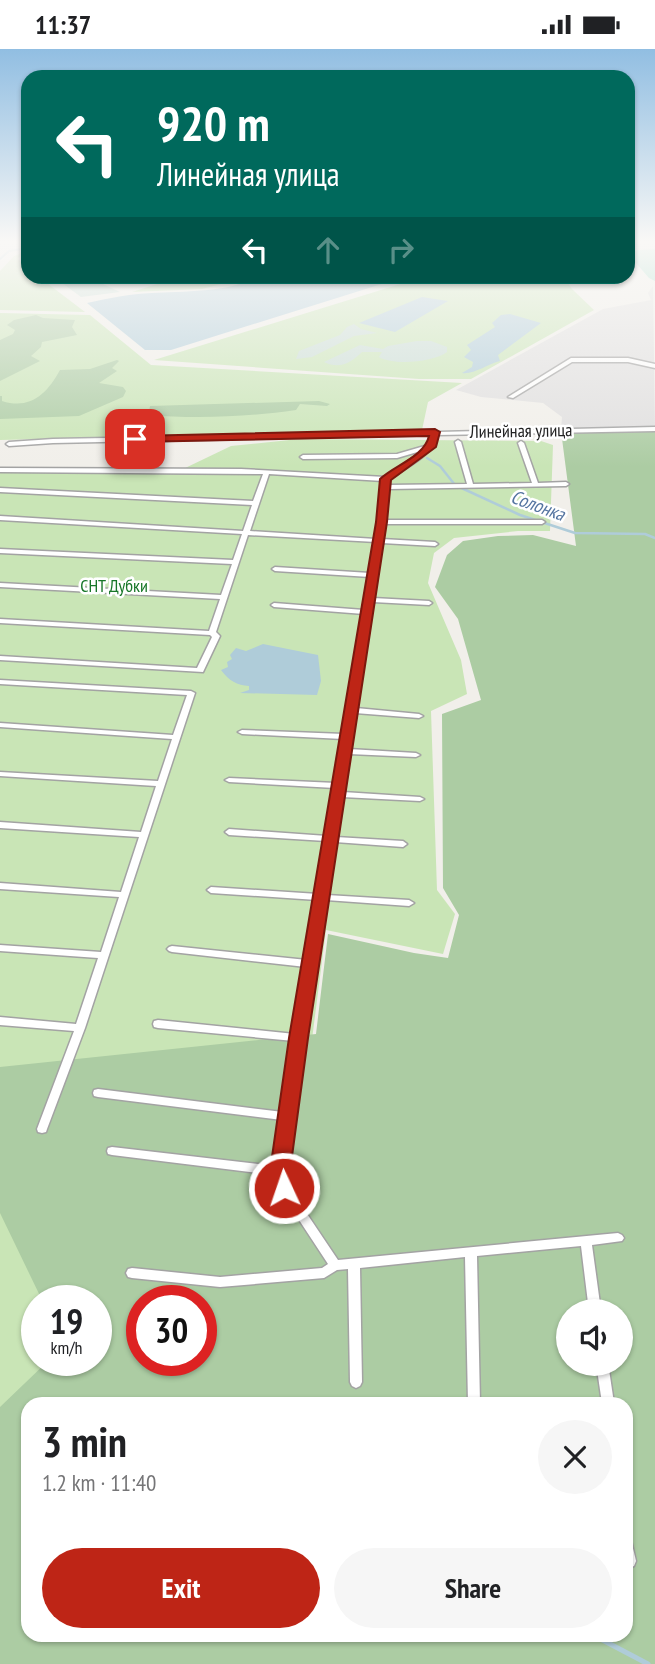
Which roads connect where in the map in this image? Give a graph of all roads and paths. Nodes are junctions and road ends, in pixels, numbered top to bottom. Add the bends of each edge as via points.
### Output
1 (655, 366) edge
2 (511, 397) dead end
3 (655, 429) edge
4 (435, 432) junction
5 (458, 442) dead end
6 (521, 443) dead end
7 (9, 444) dead end
8 (432, 445) junction
9 (303, 457) dead end
10 (0, 470) edge
11 (266, 473) junction
12 (386, 483) junction
13 (470, 484) junction
14 (535, 484) junction
15 (566, 484) dead end
16 (0, 491) edge
17 (257, 503) junction
18 (0, 518) edge
19 (382, 522) junction
20 (542, 522) dead end
21 (247, 532) junction
22 (378, 540) junction
23 (435, 544) dead end
24 (0, 551) edge
25 (236, 562) junction
26 (275, 569) dead end
27 (373, 575) junction
28 (0, 585) edge
29 (224, 597) junction
30 (369, 600) junction
31 (429, 603) dead end
32 (274, 605) dead end
33 (365, 612) junction
34 (0, 621) edge
35 (212, 633) junction
36 (0, 658) edge
37 (0, 682) edge
38 (351, 710) junction
39 (419, 716) dead end
40 (0, 725) edge
41 (242, 732) dead end
42 (175, 737) junction
43 (348, 737) junction
44 (345, 751) junction
45 (416, 755) dead end
46 (0, 774) edge
47 (229, 780) dead end
48 (160, 784) junction
49 (339, 790) junction
50 (420, 799) dead end
51 (0, 825) edge
52 (229, 832) dead end
53 (141, 835) dead end
54 (332, 839) junction
55 (403, 844) dead end
56 (0, 886) edge
57 (211, 890) dead end
58 (125, 895) junction
59 (323, 898) junction
60 (410, 903) dead end
61 (0, 948) edge
62 (172, 949) dead end
63 (104, 955) junction
64 (312, 964) junction
65 (0, 1021) edge
66 (158, 1024) dead end
67 (80, 1028) junction
68 (299, 1038) junction
69 (98, 1093) dead end
70 (288, 1117) junction
71 (42, 1129) dead end
72 (112, 1151) dead end
73 (280, 1171) junction
74 (618, 1238) dead end
75 (586, 1242) junction
76 (471, 1254) junction
77 (335, 1265) junction
78 (354, 1265) junction
79 (132, 1273) dead end
80 (593, 1299) edge
81 (604, 1376) edge
82 (355, 1382) dead end
83 (474, 1397) edge
84 (607, 1397) edge

1 - 2 street via 628,360 571,360
3 - 4 street, Линейная улица
4 - 7 street, Линейная улица
4 - 8 street
5 - 13 street
6 - 14 street
8 - 9 street via 397,456
8 - 12 street
10 - 11 street
11 - 12 street
11 - 17 street
12 - 13 street
12 - 19 street
13 - 14 street
14 - 15 street
16 - 17 street
17 - 21 street
18 - 21 street
19 - 20 street
19 - 22 street
21 - 22 street
21 - 25 street
22 - 23 street
22 - 27 street
24 - 25 street
25 - 29 street
26 - 27 street
27 - 30 street
28 - 29 street
29 - 35 street
30 - 31 street
30 - 33 street
32 - 33 street
33 - 38 street
34 - 35 street
35 - 36 street via 216,636 202,668 193,671
37 - 42 street via 191,693
38 - 39 street
38 - 43 street
40 - 42 street
41 - 43 street
42 - 48 street
43 - 44 street
44 - 45 street
44 - 49 street
46 - 48 street
47 - 49 street
48 - 58 street
49 - 50 street
49 - 54 street
51 - 53 street
52 - 54 street
54 - 55 street
54 - 59 street
56 - 58 street
57 - 59 street
58 - 63 street
59 - 60 street
59 - 64 street
61 - 63 street
62 - 64 street
63 - 67 street
64 - 68 street
65 - 67 street
66 - 68 street
67 - 71 street
68 - 70 street
69 - 70 street
70 - 73 street
72 - 73 street
73 - 77 street via 284,1188
74 - 75 street
75 - 76 street
75 - 80 street
76 - 78 street
76 - 83 street
77 - 78 street
77 - 79 street via 324,1273 220,1282
78 - 82 street
81 - 84 street

